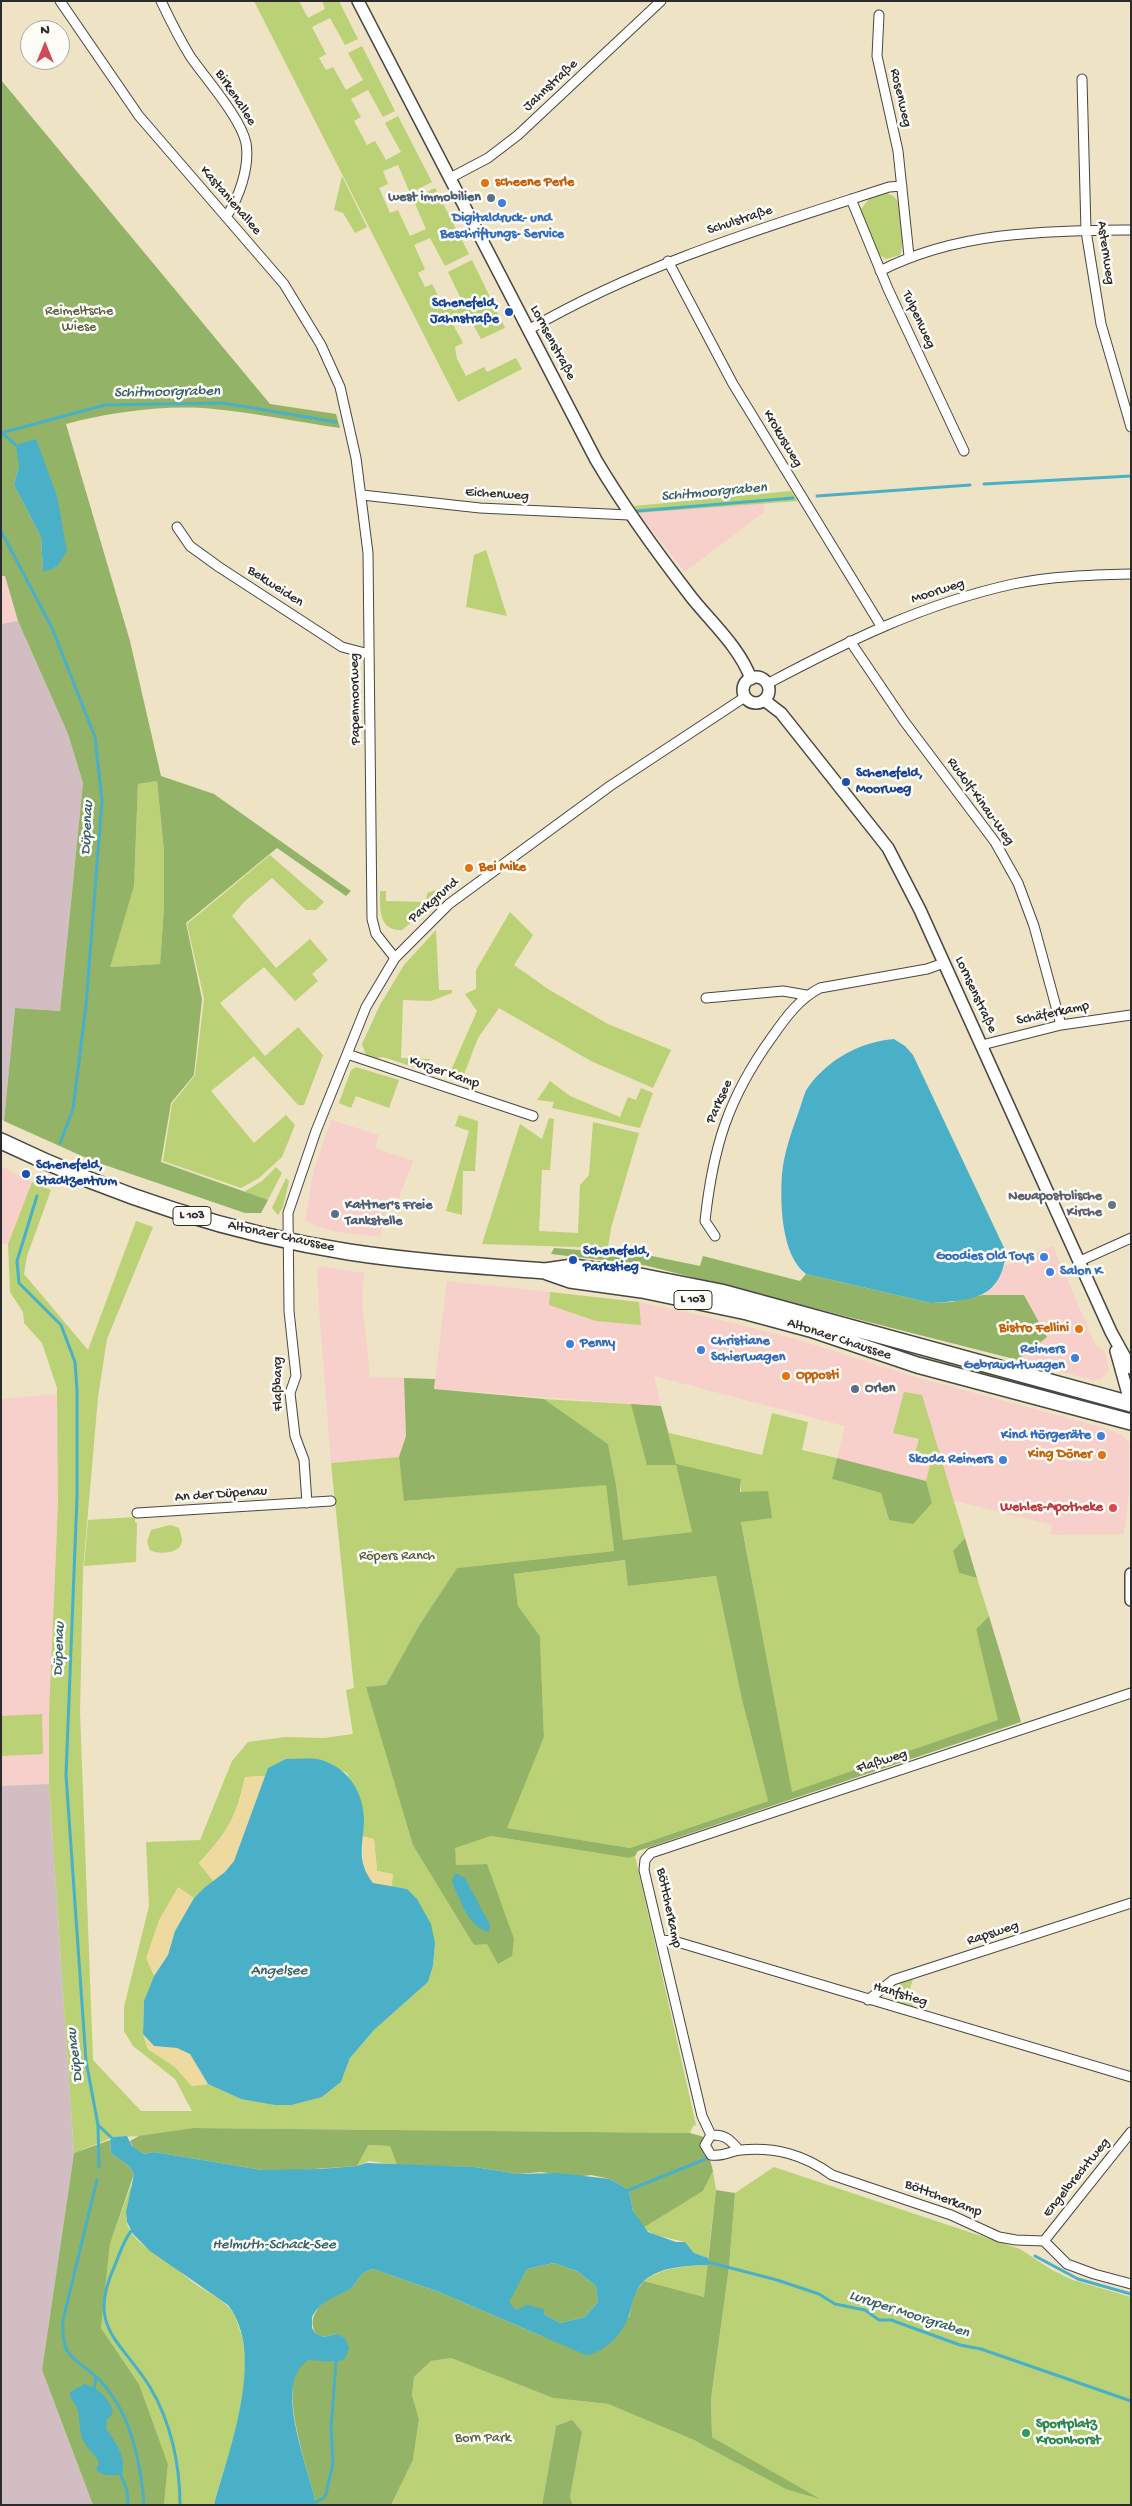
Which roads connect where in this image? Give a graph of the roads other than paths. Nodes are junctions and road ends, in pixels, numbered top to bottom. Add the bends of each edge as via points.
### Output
1 (60, 1) edge
2 (161, 1) edge
3 (358, 1) edge
4 (661, 1) edge
5 (879, 15) dead end
6 (1082, 79) dead end
7 (450, 178) junction
8 (902, 186) junction
9 (850, 199) junction
10 (226, 217) junction
11 (1131, 230) edge
12 (1086, 231) junction
13 (909, 256) junction
14 (668, 261) junction
15 (880, 271) junction
16 (528, 330) junction
17 (1131, 427) edge
18 (352, 434) joint
19 (964, 451) dead end
20 (362, 495) junction
21 (629, 515) junction
22 (177, 527) dead end
23 (1131, 574) edge
24 (881, 626) junction
25 (850, 641) junction
26 (369, 654) junction
27 (751, 678) junction
28 (767, 684) junction
29 (745, 697) junction
30 (764, 700) junction
31 (395, 958) junction
32 (944, 963) junction
33 (806, 995) junction
34 (706, 998) dead end
35 (1131, 1015) edge
36 (1061, 1025) junction
37 (982, 1045) junction
38 (347, 1054) junction
39 (533, 1116) dead end
40 (1, 1141) edge
41 (715, 1236) dead end
42 (1131, 1238) edge
43 (288, 1240) junction
44 (1080, 1261) junction
45 (545, 1271) junction
46 (1112, 1332) junction
47 (1131, 1368) edge
48 (1131, 1404) edge
49 (1131, 1422) edge
50 (331, 1501) dead end
51 (307, 1503) junction
52 (137, 1513) dead end
53 (1131, 1574) edge
54 (1131, 1600) edge
55 (1131, 1693) edge
56 (646, 1860) joint
57 (1131, 1903) edge
58 (661, 1940) junction
59 (868, 2000) junction
60 (1131, 2077) edge
61 (1131, 2132) edge
62 (711, 2135) junction
63 (739, 2150) junction
64 (1044, 2241) junction
65 (1131, 2284) edge

1 - 10 street, Kastanienallee via 139,116
2 - 10 street, Birkenallee via 182,42 244,138 247,152 244,172 235,203
3 - 7 street, Lornsenstraße
4 - 7 street, Jahnstraße via 518,136 488,158
5 - 8 street, Rosenweg via 877,56
6 - 12 street, Asternweg
7 - 16 street, Lornsenstraße
8 - 9 street, Schulstraße
8 - 13 street
9 - 14 street, Schulstraße
9 - 15 street, Tulpenweg
10 - 18 street, Kastanienallee via 284,284 308,320 340,387
11 - 12 street
12 - 13 street via 1043,232 962,242
12 - 17 street, Asternweg via 1102,324
13 - 15 street
14 - 16 street, Schulstraße via 604,289
14 - 24 street, Krokusweg via 733,384
15 - 19 street, Tulpenweg
16 - 21 street, Lornsenstraße via 596,460
18 - 20 street, Papenmoorweg
20 - 21 street, Eichenweg via 480,508
20 - 26 street, Papenmoorweg via 368,553
21 - 27 street, Lornsenstraße via 722,634
22 - 26 street, Bekweiden via 190,546 220,567 342,647
23 - 24 street, Moorweg via 1014,584
24 - 25 street, Moorweg
25 - 28 street, Moorweg
25 - 36 street, Rudolf-Kinau-Weg via 904,721 995,842 1018,883 1034,926
26 - 31 street, Papenmoorweg via 372,919 376,934
27 - 28 street
27 - 29 street via 744,686
28 - 30 street
29 - 30 street via 752,702
29 - 31 street, Parkgrund via 624,776 468,890 428,923
30 - 32 street, Lornsenstraße via 781,713 888,848
31 - 38 street, Parkgrund via 366,1007
32 - 33 street, Parksee via 920,971 820,988
32 - 37 street, Lornsenstraße
33 - 34 street, Parksee via 783,991
33 - 41 street, Parksee via 784,1019 752,1066 721,1132 714,1154 705,1221
35 - 36 street, Schäferkamp
36 - 37 street, Schäferkamp
37 - 44 street, Lornsenstraße
38 - 39 street, Kurzer Kamp
38 - 43 street, Parkgrund via 288,1214
40 - 43 main road, Altonaer Chaussee / L 103 via 98,1184 179,1213
42 - 44 street
43 - 45 main road, Altonaer Chaussee / L 103 via 371,1255
43 - 51 street, Flaßbarg via 289,1311 296,1376 290,1393 295,1436 304,1460
44 - 46 street, Lornsenstraße
45 - 48 main road, Altonaer Chaussee / L 103 via 573,1267 598,1270 730,1294
45 - 49 main road, Altonaer Chaussee / L 103 via 570,1280 669,1295 756,1314 917,1365
46 - 47 street, Lornsenstraße
46 - 48 street, Lornsenstraße
50 - 51 street
51 - 52 street, An der Düpenau
53 - 54 street
55 - 56 street, Flaßweg via 651,1853
56 - 58 street, Böttcherkamp via 644,1870
57 - 59 street, Rapsweg via 893,1980
58 - 59 street, Hanfstieg via 674,1941
58 - 62 street, Böttcherkamp via 702,2116
59 - 60 street, Hanfstieg
61 - 64 street, Engelbrechtweg
62 - 63 street via 720,2134
62 - 63 street, Böttcherkamp via 705,2145 711,2155
63 - 64 street, Böttcherkamp via 780,2150 816,2164 832,2175 952,2215 999,2237
64 - 65 street via 1067,2264

